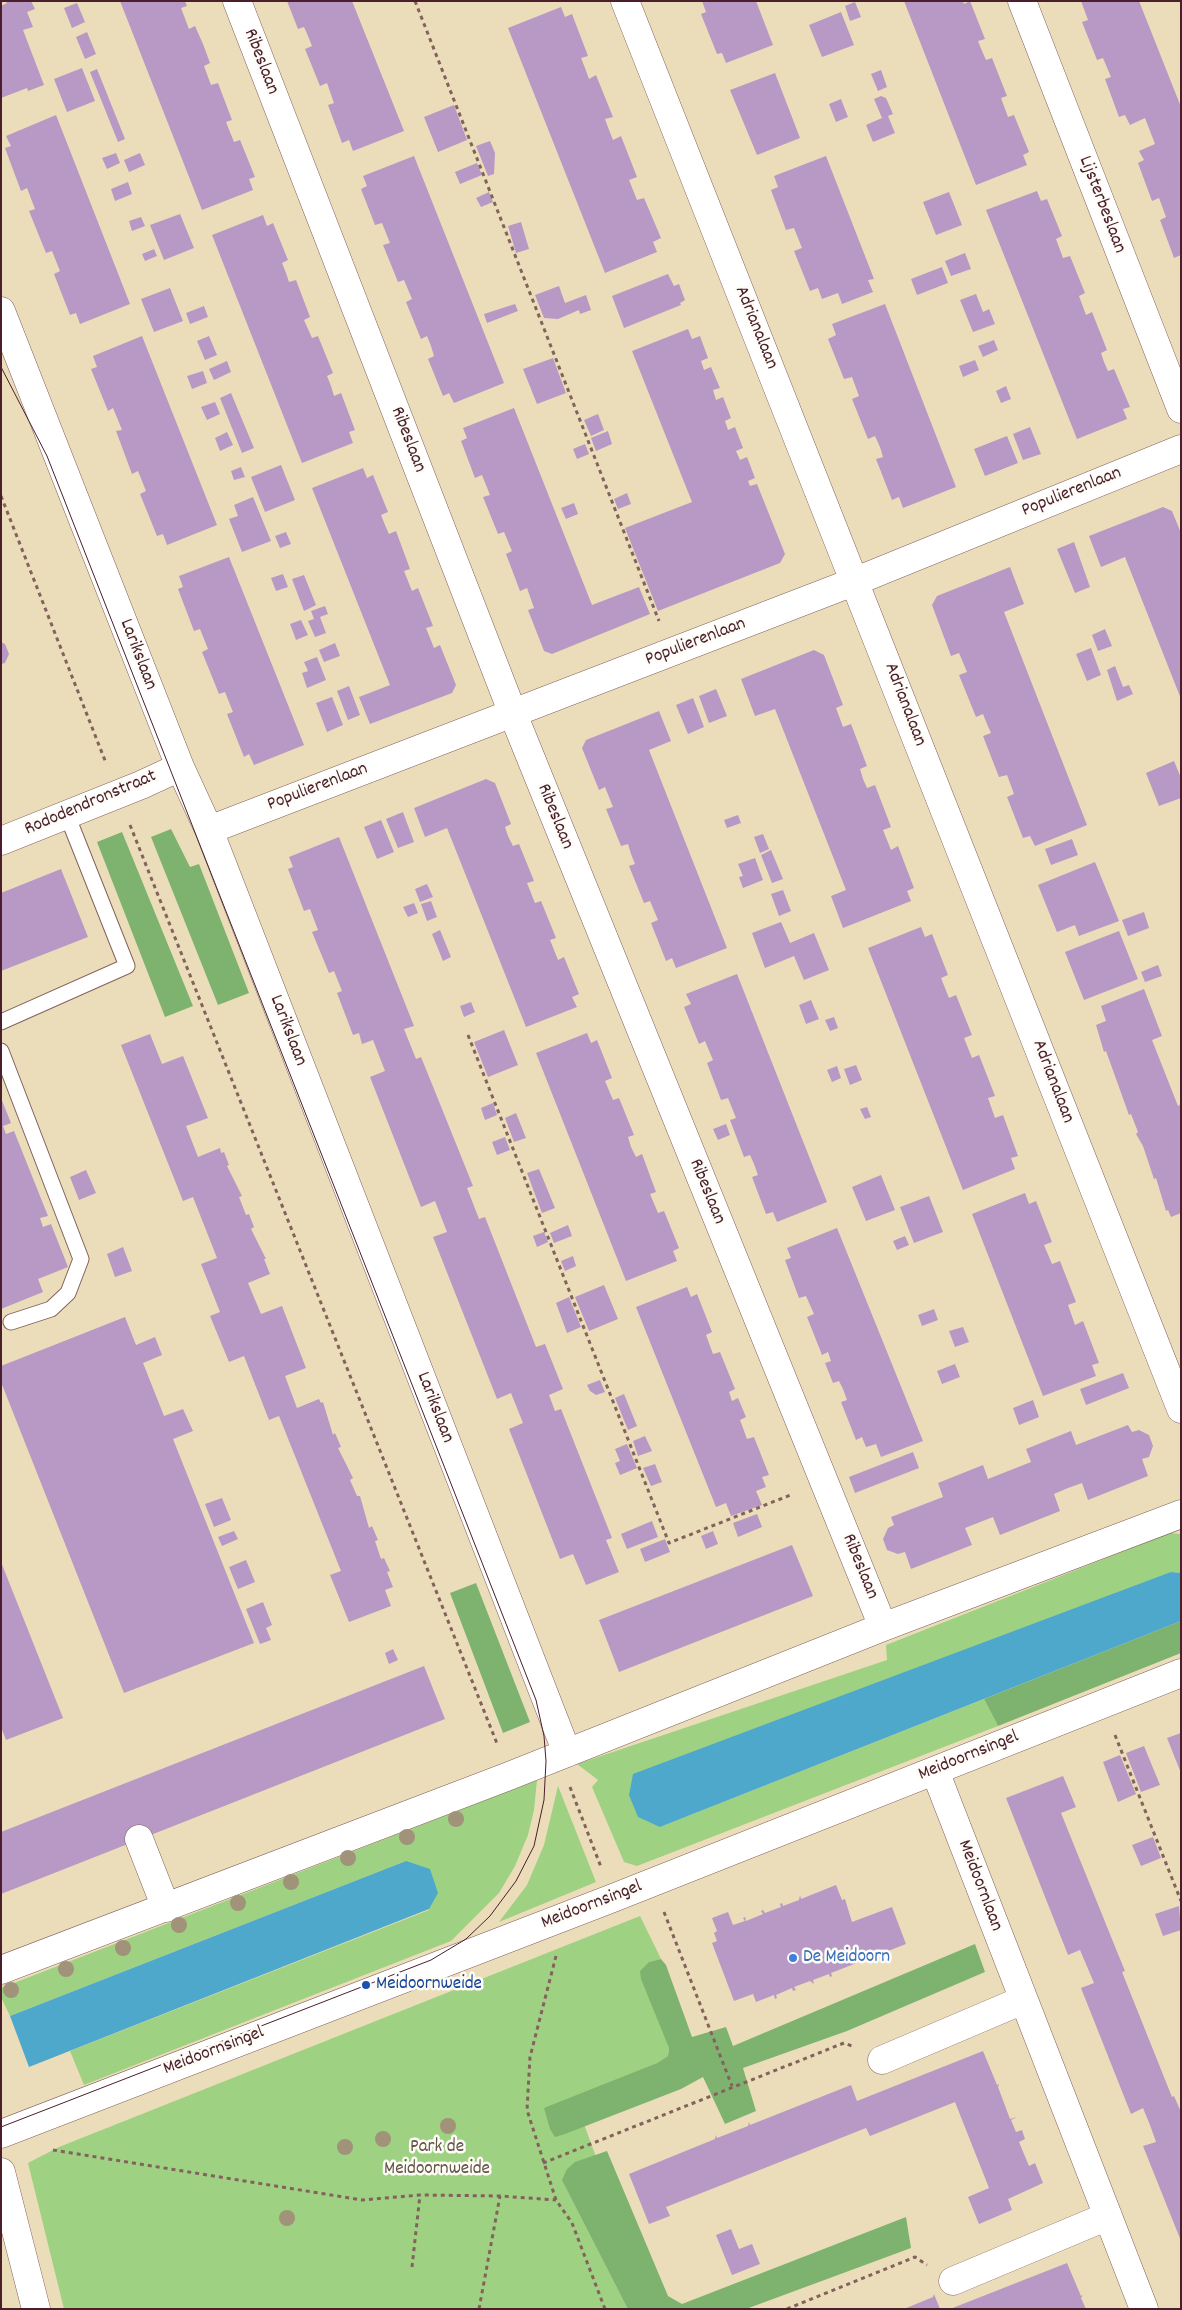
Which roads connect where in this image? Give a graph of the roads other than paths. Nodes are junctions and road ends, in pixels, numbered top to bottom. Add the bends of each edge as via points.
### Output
1 (237, 1) edge
2 (625, 1) edge
3 (1022, 1) edge
4 (1, 311) edge
5 (1181, 409) edge
6 (1181, 449) edge
7 (856, 581) junction
8 (513, 714) junction
9 (180, 767) junction
10 (68, 814) junction
11 (209, 830) junction
12 (1, 841) edge
13 (1, 1022) edge
14 (1, 1052) edge
15 (11, 1322) dead end
16 (1181, 1410) edge
17 (1181, 1514) edge
18 (883, 1628) junction
19 (1181, 1673) edge
20 (567, 1753) junction
21 (935, 1771) junction
22 (139, 1839) dead end
23 (166, 1908) junction
24 (1, 1970) edge
25 (1023, 2000) junction
26 (882, 2060) road end
27 (1, 2134) edge
28 (1, 2172) edge
29 (1108, 2216) junction
30 (953, 2281) road end
31 (36, 2309) edge
32 (1144, 2309) edge

1 - 8 street, Ribeslaan
2 - 7 street, Adrianalaan
3 - 5 street, Lijsterbeslaan
4 - 9 street, Larikslaan
6 - 7 street, Populierenlaan
7 - 8 street, Populierenlaan
7 - 16 street, Adrianalaan
8 - 11 street, Populierenlaan
8 - 18 street, Ribeslaan
9 - 10 street, Rododendronstraat
9 - 11 street, Larikslaan
10 - 12 street, Rododendronstraat
10 - 13 lane via 128,966
11 - 20 street, Larikslaan
14 - 15 lane via 81,1259 68,1293 51,1309
17 - 18 street
18 - 20 street
19 - 21 street, Meidoornsingel
20 - 23 street
21 - 25 street, Meidoornlaan
21 - 27 street, Meidoornsingel
22 - 23 street
23 - 24 street
25 - 26 street
25 - 29 street, Meidoornlaan
28 - 31 street
29 - 30 street
29 - 32 street, Meidoornlaan

